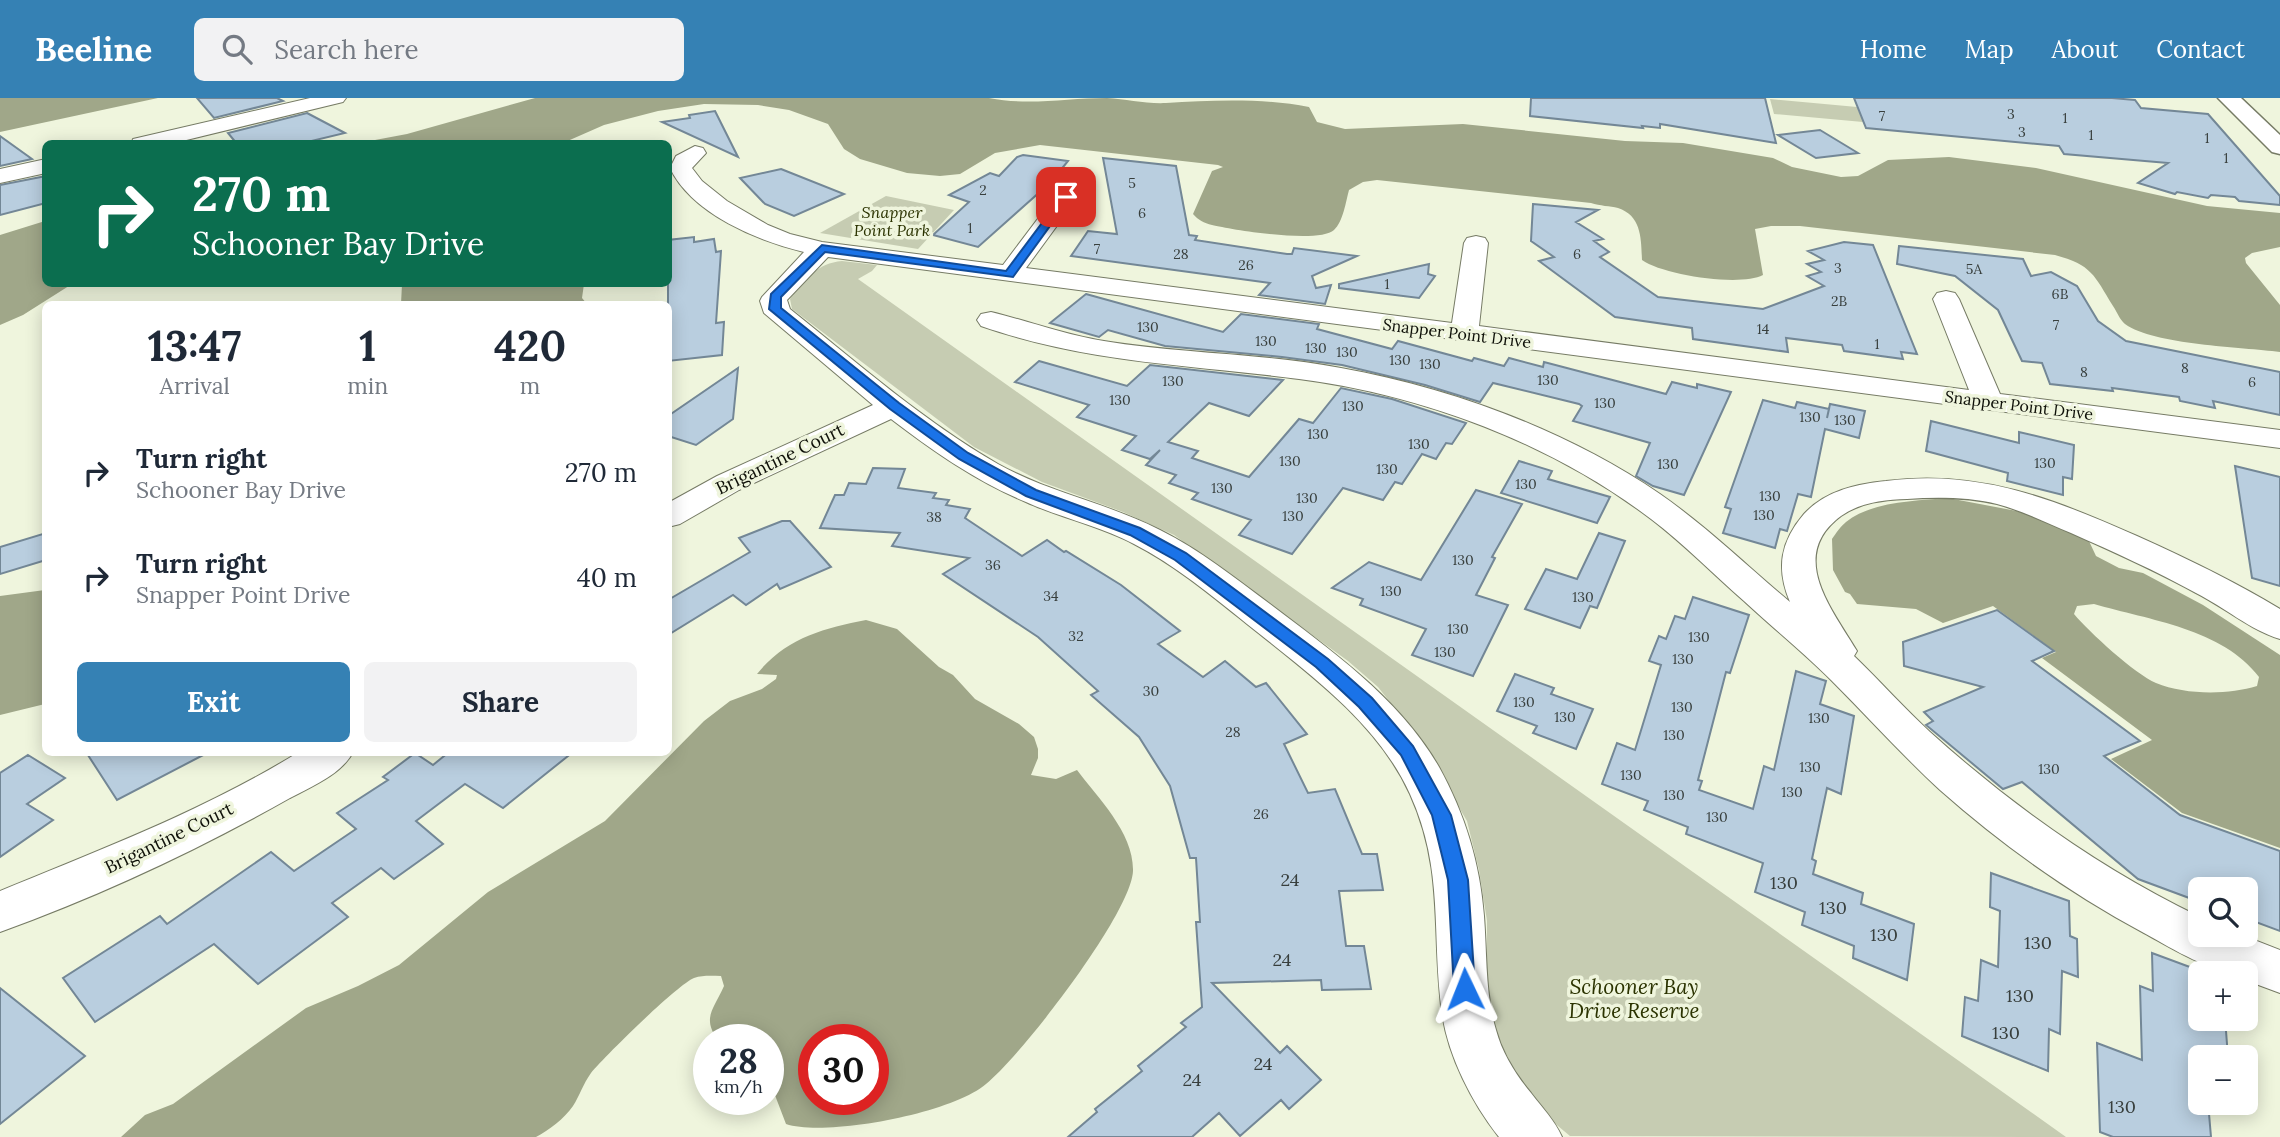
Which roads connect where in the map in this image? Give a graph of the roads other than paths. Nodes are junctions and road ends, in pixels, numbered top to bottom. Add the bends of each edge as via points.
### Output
1 (336, 98) edge
2 (2230, 98) edge
3 (158, 140) edge
4 (2280, 147) edge
5 (695, 153) dead end
6 (42, 167) edge
7 (0, 176) edge
8 (1066, 197) dead end
9 (1476, 243) dead end
10 (822, 249) junction
11 (1009, 274) junction
12 (1946, 299) dead end
13 (991, 320) dead end
14 (1464, 334) junction
15 (1988, 400) junction
16 (894, 406) junction
17 (2280, 439) edge
18 (672, 515) edge
19 (1797, 573) junction
20 (1746, 583) junction
21 (2280, 626) edge
22 (1871, 696) junction
23 (326, 756) edge
24 (0, 912) edge
25 (2280, 972) edge
26 (1529, 1135) edge

1 - 3 street
2 - 4 main road
5 - 10 street, Snapper Point Drive via 681,168 695,188 762,232
6 - 7 street
8 - 11 street
9 - 14 street
10 - 11 street, Snapper Point Drive
10 - 16 street via 775,297 775,309
11 - 14 street, Snapper Point Drive
12 - 15 street
13 - 20 street via 1078,346 1314,373 1464,409 1545,443 1615,480 1691,533
14 - 15 street, Snapper Point Drive
15 - 17 street, Snapper Point Drive
16 - 18 street, Brigantine Court via 728,483
16 - 26 street via 1001,478 1042,498 1135,531 1180,557 1329,668 1366,703 1407,751 1441,815 1458,880 1467,1016 1489,1076
19 - 20 street via 1779,583
19 - 21 street via 1797,551 1809,528 1849,497 1909,488 1957,488 2021,500 2099,533 2207,583
19 - 22 street via 1838,652
20 - 22 street
22 - 25 street via 1942,767 2060,859 2168,923
23 - 24 street, Brigantine Court via 114,866

